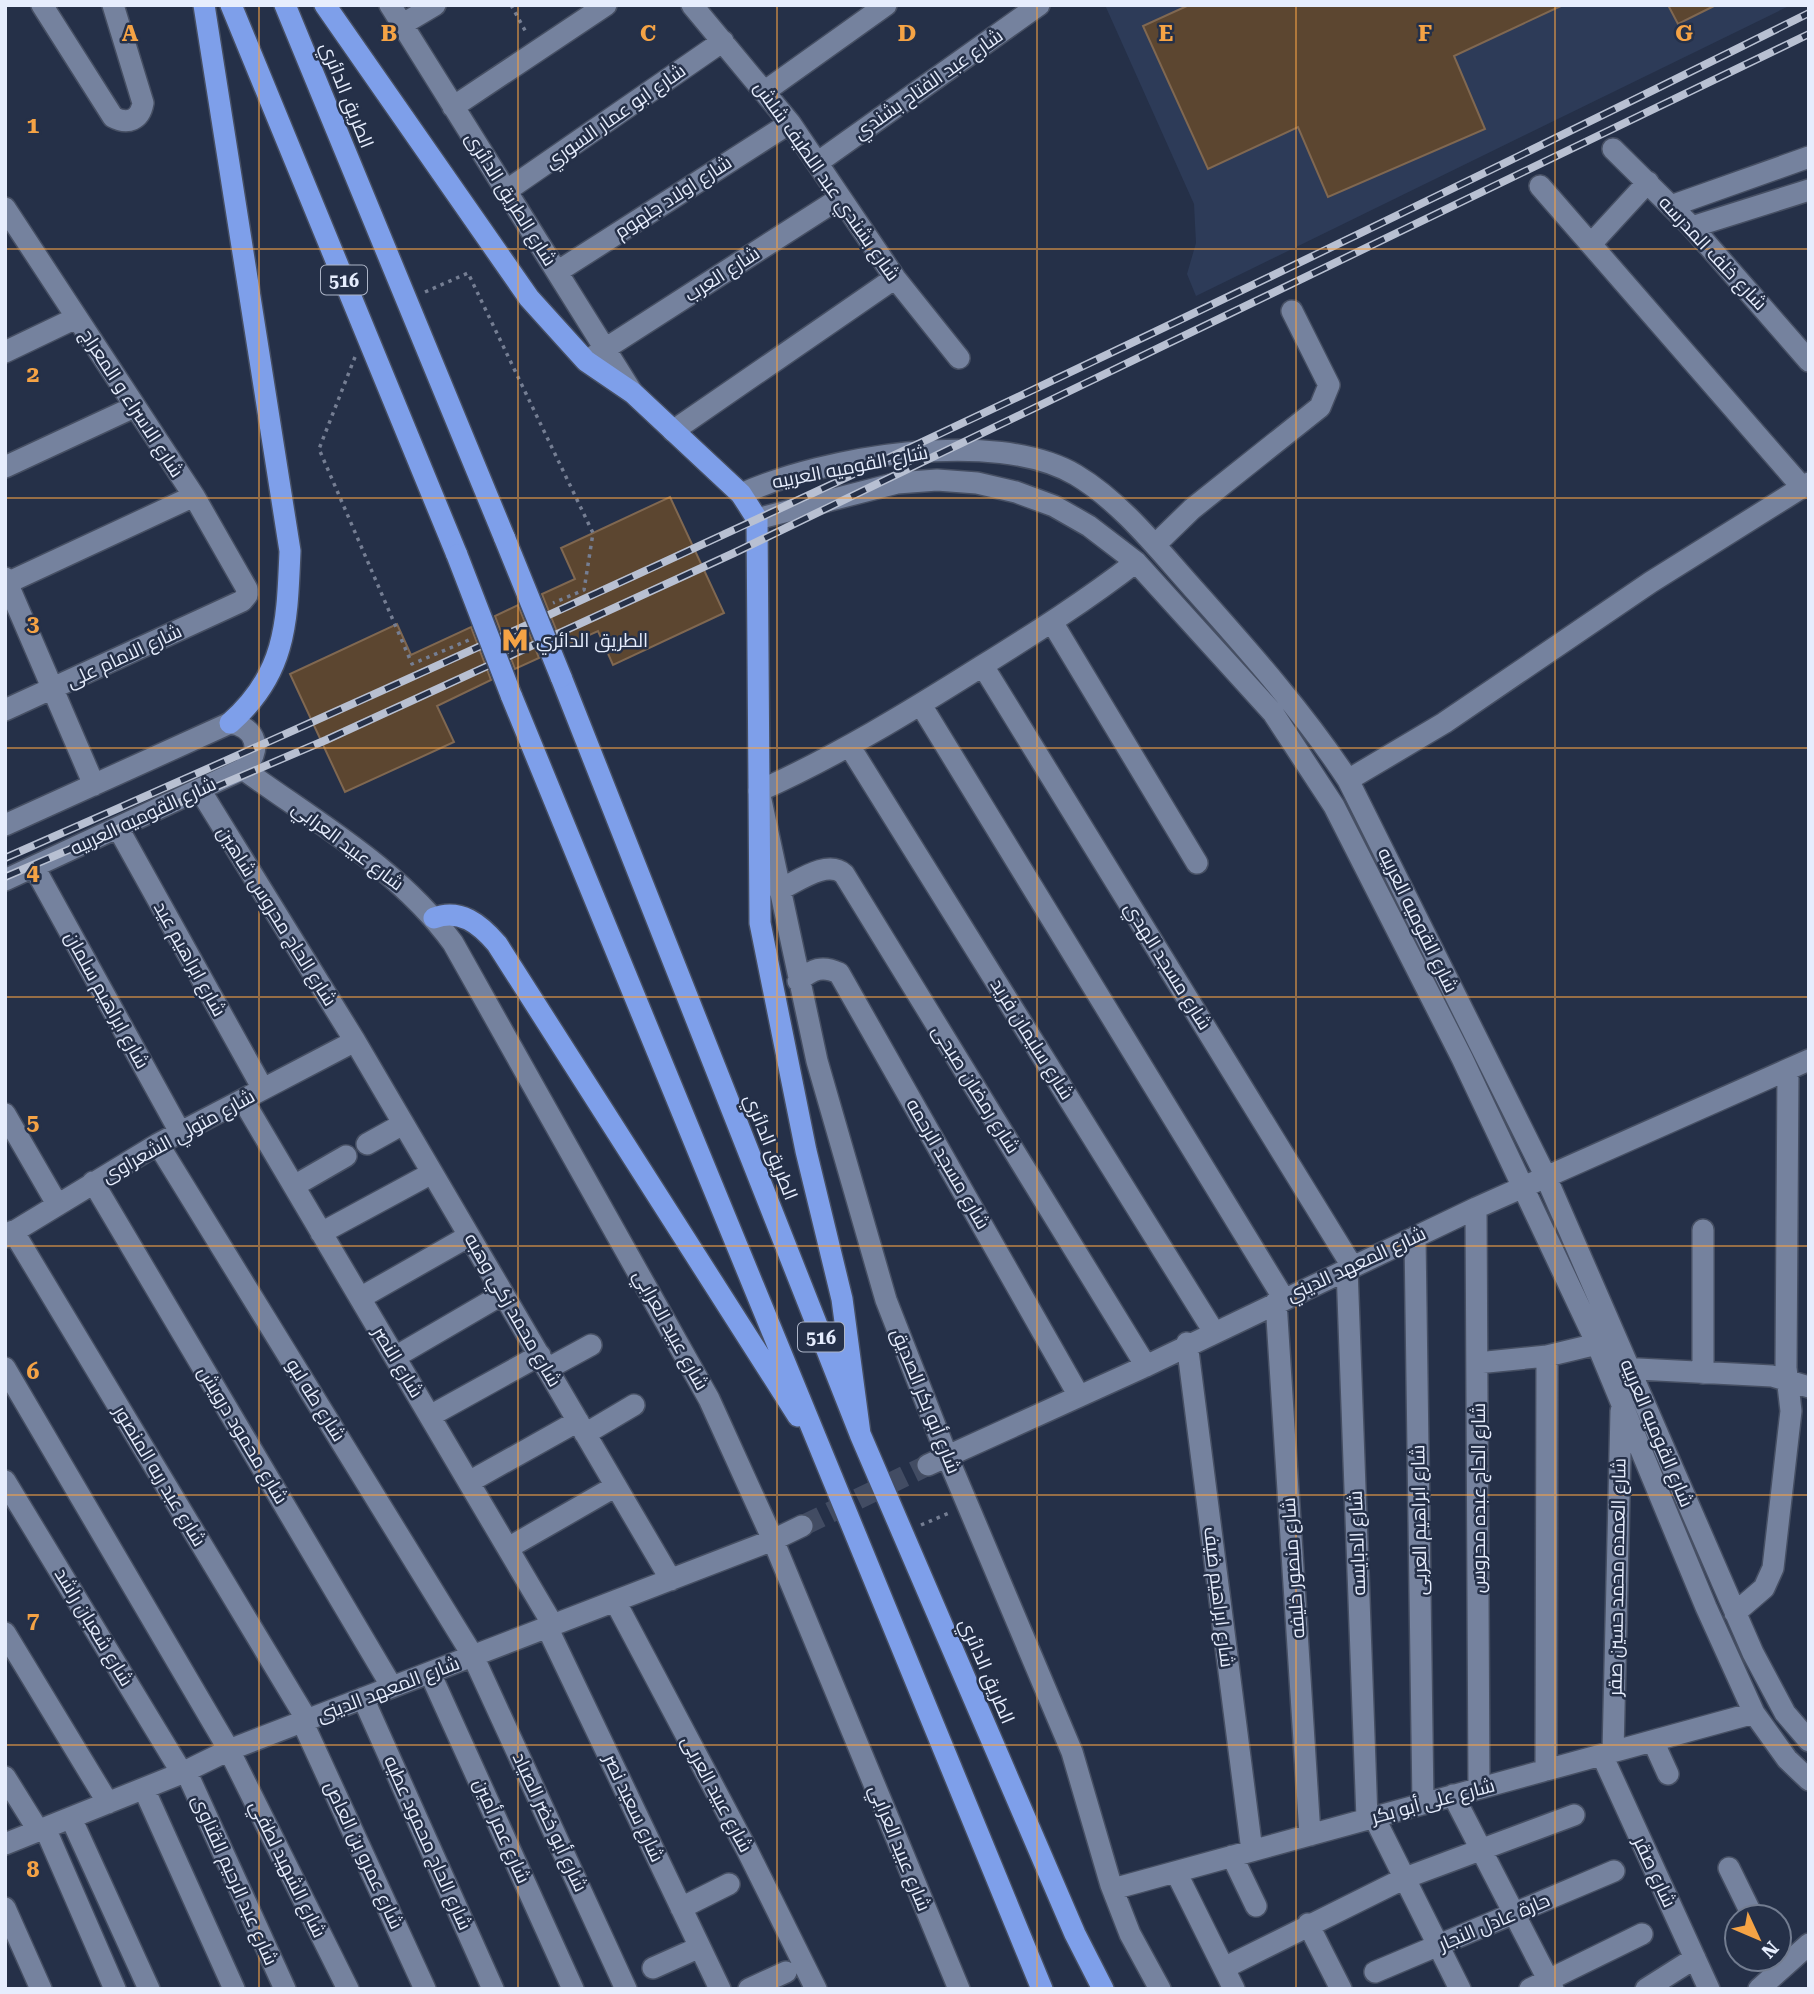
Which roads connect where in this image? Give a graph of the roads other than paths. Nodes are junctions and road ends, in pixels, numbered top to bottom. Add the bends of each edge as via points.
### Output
1 (41, 5) edge
2 (113, 5) edge
3 (204, 5) edge
4 (231, 5) edge
5 (285, 5) edge
6 (325, 5) edge
7 (390, 5) edge
8 (435, 5) edge
9 (606, 5) edge
10 (692, 5) edge
11 (886, 5) edge
12 (1039, 5) edge
13 (402, 24) junction
14 (723, 41) junction
15 (764, 92) junction
16 (453, 107) junction
17 (790, 123) junction
18 (1613, 149) dead end
19 (1809, 157) edge
20 (817, 163) junction
21 (1648, 182) junction
22 (1540, 186) dead end
23 (1809, 190) edge
24 (506, 191) junction
25 (840, 198) junction
26 (1671, 206) junction
27 (5, 208) edge
28 (1692, 227) junction
29 (15, 241) edge
30 (1591, 244) junction
31 (557, 272) junction
32 (895, 278) junction
33 (1292, 312) dead end
34 (76, 318) junction
35 (604, 349) junction
36 (5, 352) edge
37 (959, 358) dead end
38 (586, 361) junction
39 (1809, 361) edge
40 (633, 393) junction
41 (134, 407) junction
42 (673, 431) junction
43 (5, 467) edge
44 (1805, 485) edge
45 (741, 494) junction
46 (194, 496) junction
47 (757, 519) junction
48 (1155, 545) junction
49 (1136, 562) junction
50 (6, 581) edge
51 (242, 601) joint
52 (1052, 622) junction
53 (983, 666) junction
54 (53, 688) junction
55 (921, 705) junction
56 (5, 710) edge
57 (230, 723) junction
58 (850, 747) junction
59 (243, 769) junction
60 (1348, 780) junction
61 (94, 785) junction
62 (200, 790) junction
63 (758, 791) junction
64 (5, 825) edge
65 (118, 828) junction
66 (1197, 863) dead end
67 (34, 867) junction
68 (5, 880) edge
69 (779, 890) junction
70 (433, 918) junction
71 (798, 981) junction
72 (355, 1041) junction
73 (1809, 1060) edge
74 (1788, 1070) junction
75 (263, 1090) junction
76 (243, 1100) junction
77 (5, 1114) edge
78 (403, 1124) junction
79 (180, 1132) junction
80 (158, 1144) junction
81 (368, 1144) dead end
82 (346, 1156) dead end
83 (432, 1173) junction
84 (1546, 1177) junction
85 (93, 1182) junction
86 (294, 1186) junction
87 (1522, 1186) junction
88 (57, 1203) junction
89 (1476, 1208) junction
90 (1703, 1230) dead end
91 (321, 1233) junction
92 (9, 1234) edge
93 (469, 1236) junction
94 (1415, 1237) junction
95 (1350, 1267) junction
96 (503, 1294) junction
97 (360, 1298) junction
98 (1280, 1300) junction
99 (1214, 1332) junction
100 (1187, 1343) junction
101 (1597, 1344) junction
102 (591, 1345) dead end
103 (1547, 1356) junction
104 (396, 1357) junction
105 (543, 1362) junction
106 (1477, 1363) junction
107 (1146, 1366) junction
108 (5, 1368) edge
109 (1607, 1368) junction
110 (1630, 1369) junction
111 (1703, 1373) junction
112 (1786, 1379) junction
113 (1809, 1387) edge
114 (1079, 1396) junction
115 (1621, 1402) junction
116 (634, 1405) dead end
117 (430, 1416) junction
118 (581, 1427) junction
119 (860, 1434) junction
120 (937, 1461) junction
121 (833, 1474) junction
122 (5, 1481) edge
123 (469, 1482) junction
124 (616, 1486) junction
125 (802, 1526) tunnel mouth
126 (773, 1540) junction
127 (508, 1548) junction
128 (671, 1580) junction
129 (615, 1601) junction
130 (1735, 1613) junction
131 (550, 1626) junction
132 (5, 1633) edge
133 (473, 1656) junction
134 (430, 1673) junction
135 (392, 1687) junction
136 (363, 1698) junction
137 (1754, 1713) junction
138 (305, 1721) junction
139 (1653, 1741) junction
140 (1809, 1741) edge
141 (229, 1750) junction
142 (1607, 1754) junction
143 (1546, 1770) junction
144 (184, 1772) junction
145 (1668, 1774) dead end
146 (5, 1777) edge
147 (1809, 1780) edge
148 (1479, 1788) junction
149 (144, 1789) junction
150 (1453, 1796) junction
151 (108, 1802) junction
152 (1423, 1804) junction
153 (1574, 1815) dead end
154 (71, 1818) junction
155 (1371, 1818) junction
156 (42, 1829) junction
157 (1310, 1835) junction
158 (5, 1844) edge
159 (1481, 1850) junction
160 (1242, 1854) junction
161 (1729, 1868) dead end
162 (1614, 1871) dead end
163 (1176, 1872) junction
164 (1405, 1878) junction
165 (729, 1884) dead end
166 (1113, 1889) junction
167 (1746, 1903) edge
168 (1256, 1906) dead end
169 (5, 1908) edge
170 (681, 1908) junction
171 (1514, 1913) junction
172 (1308, 1924) junction
173 (1642, 1934) dead end
174 (1438, 1945) junction
175 (700, 1947) junction
176 (1695, 1958) junction
177 (653, 1968) dead end
178 (1224, 1968) junction
179 (786, 1972) dead end
180 (1375, 1972) dead end
181 (1771, 1973) edge
182 (1544, 1986) edge
183 (41, 1989) edge
184 (115, 1989) edge
185 (149, 1989) edge
186 (234, 1989) edge
187 (285, 1989) edge
188 (348, 1989) edge
189 (425, 1989) edge
190 (493, 1989) edge
191 (573, 1989) edge
192 (626, 1989) edge
193 (720, 1989) edge
194 (749, 1989) edge
195 (816, 1989) edge
196 (959, 1989) edge
197 (1042, 1989) edge
198 (1103, 1989) edge
199 (1160, 1989) edge
200 (1234, 1989) edge
201 (1341, 1989) edge
202 (1460, 1989) edge
203 (1646, 1989) edge
204 (1709, 1989) edge
205 (1759, 1989) edge

1 - 2 street via 113,117 122,122 141,113 143,103
3 - 57 highway via 290,551 288,608 280,651 261,690
4 - 121 highway, 516, bridge
5 - 119 highway, الطريق الدائري / 516, bridge via 561,677
6 - 38 highway via 529,298
7 - 13 street, شارع الطريق الدائرى
8 - 13 street
9 - 16 street
10 - 14 street, شارع بشندي عبد اللطيف شلش
11 - 15 street
12 - 20 street, شارع عبد الفتاح بشندي
13 - 16 street, شارع الطريق الدائرى
14 - 15 street, شارع بشندي عبد اللطيف شلش
14 - 24 street, شارع ابو عمار السوري
15 - 17 street, شارع بشندي عبد اللطيف شلش
16 - 24 street, شارع الطريق الدائرى
17 - 20 street, شارع بشندي عبد اللطيف شلش
17 - 31 street, شارع اولاد جلهوم
18 - 21 street, شارع خلف المدرسه
19 - 26 street
20 - 25 street, شارع بشندي عبد اللطيف شلش
21 - 26 street, شارع خلف المدرسه
21 - 30 street
22 - 30 street
23 - 28 street
24 - 31 street, شارع الطريق الدائرى
25 - 32 street, شارع بشندي عبد اللطيف شلش
25 - 35 street, شارع العرب
26 - 28 street, شارع خلف المدرسه
27 - 29 street, شارع الاسراء و المعراج
28 - 39 street, شارع خلف المدرسه
29 - 34 street, شارع الاسراء و المعراج
30 - 44 street
31 - 35 street, شارع الطريق الدائرى
32 - 37 street, شارع بشندي عبد اللطيف شلش
32 - 42 street
33 - 48 street via 1329,385 1320,407 1192,509
34 - 36 street
34 - 41 street, شارع الاسراء و المعراج
35 - 38 street, شارع العرب
35 - 40 street, شارع الطريق الدائرى
38 - 40 highway
40 - 42 highway
41 - 43 street
41 - 46 street, شارع الاسراء و المعراج
42 - 45 highway
44 - 60 street via 1651,582 1444,723
45 - 47 highway
45 - 48 street, شارع القوميه العربيه via 773,480 896,454 976,449 1043,461 1077,475
46 - 50 street
46 - 51 street, شارع الاسراء و المعراج via 247,590
47 - 49 street, شارع القوميه العربيه via 897,483 977,483 1054,506
47 - 63 highway
48 - 60 street, شارع القوميه العربيه via 1311,727
49 - 52 street
49 - 87 street, شارع القوميه العربيه via 1235,668 1316,774 1370,873
50 - 54 street
51 - 54 street, شارع الامام على
52 - 53 street
52 - 66 street
53 - 55 street
53 - 95 street, شارع مسجد الهدي
54 - 56 street, شارع الامام على
54 - 61 street
55 - 58 street
55 - 98 street
57 - 59 street via 250,731 255,741 255,752
57 - 61 street
58 - 63 street
58 - 99 street, شارع سليمان فريد
59 - 62 street, شارع القوميه العربيه
59 - 70 street, شارع عبيد العرابي via 389,874
60 - 84 street, شارع القوميه العربيه
61 - 64 street
62 - 65 street, شارع القوميه العربيه
62 - 72 street, شارع الحاج محروس شاهين
63 - 69 street, شارع أبو بكر الصديق
63 - 119 highway via 760,923 806,1151 842,1299
65 - 67 street, شارع القوميه العربيه
65 - 75 street, شارع ابراهيم عيد
67 - 68 street, شارع القوميه العربيه
67 - 79 street, شارع ابراهيم سلمان
69 - 71 street, شارع أبو بكر الصديق
69 - 107 street, شارع رمضان صبحى via 827,868 844,874
70 - 121 highway via 446,913 461,916 475,922 497,944
70 - 126 street, شارع عبيد العرابي via 453,943 709,1399
71 - 114 street, شارع مسجد الرحمه via 812,970 826,967 839,973
71 - 120 street, شارع أبو بكر الصديق via 886,1300
72 - 75 street, شارع متولي الشعراوى
72 - 78 street, شارع محمد زكي وهبه
73 - 74 street, شارع المعهد الديني
74 - 84 street, شارع المعهد الديني
74 - 112 street
75 - 76 street, شارع متولي الشعراوى
76 - 79 street, شارع متولي الشعراوى
76 - 86 street, شارع النصر
77 - 88 street
78 - 81 street
78 - 83 street, شارع محمد زكي وهبه
79 - 80 street, شارع متولي الشعراوى
80 - 85 street, شارع متولي الشعراوى
80 - 133 street, شارع طه لبو
82 - 86 street
83 - 91 street
83 - 93 street, شارع محمد زكي وهبه
84 - 87 street, شارع المعهد الديني
84 - 110 street, شارع القوميه العربيه
85 - 88 street, شارع متولي الشعراوى
85 - 135 street, شارع محمود درويش
86 - 91 street, شارع النصر
87 - 89 street, شارع المعهد الديني
87 - 101 street, شارع القوميه العربيه
88 - 92 street, شارع متولي الشعراوى
89 - 94 street, شارع المعهد الديني
89 - 106 street, شارع الحاج عبده محروس
90 - 111 street
91 - 97 street, شارع النصر
92 - 138 street, شارع عبد ربه المنصور
93 - 96 street, شارع محمد زكي وهبه
93 - 97 street
94 - 95 street, شارع المعهد الديني
94 - 152 street, شارع ابراهيم العربى
95 - 98 street, شارع المعهد الديني
95 - 155 street, شارع الدبايسه
96 - 104 street
96 - 105 street, شارع محمد زكي وهبه
97 - 104 street, شارع النصر
98 - 99 street, شارع المعهد الديني
98 - 157 street, شارع منصور خليفه
99 - 100 street, شارع المعهد الديني
100 - 107 street, شارع المعهد الديني
100 - 160 street, شارع ابراهيم ضيف
101 - 103 street
101 - 109 street, شارع القوميه العربيه
102 - 105 street
103 - 106 street
103 - 143 street
104 - 117 street, شارع النصر
105 - 117 street
105 - 118 street, شارع محمد زكي وهبه
106 - 148 street, شارع الحاج عبده محروس
107 - 114 street, شارع المعهد الديني
108 - 141 street, شارع الشهيد لطفي
109 - 110 street
109 - 115 street, شارع القوميه العربيه
110 - 111 street
110 - 130 street, شارع القوميه العربيه
111 - 112 street
112 - 113 street
112 - 130 street via 1791,1411 1773,1568 1764,1588
114 - 120 street, شارع المعهد الديني
115 - 137 street, شارع القوميه العربيه
115 - 142 street, شارع العمده محمد حسين صقر
116 - 118 street
117 - 123 street, شارع النصر
118 - 123 street
118 - 124 street, شارع محمد زكي وهبه
119 - 198 highway, الطريق الدائري / 516
120 - 166 street, شارع أبو بكر الصديق via 1072,1752
121 - 197 highway, 516
122 - 144 street, شارع شعبان راشد
123 - 127 street, شارع النصر
124 - 127 street
124 - 128 street, شارع محمد زكي وهبه
125 - 126 street
126 - 128 street, شارع المعهد الدينى
126 - 196 street, شارع عبيد العرابي
127 - 131 street, شارع النصر
128 - 129 street, شارع المعهد الدينى
129 - 131 street, شارع المعهد الدينى
129 - 195 street, شارع عبيد العربى
130 - 140 street, شارع القوميه العربيه via 1785,1713
131 - 133 street, شارع المعهد الدينى
131 - 170 street, شارع سعيد نصر
132 - 151 street
133 - 134 street, شارع المعهد الدينى
133 - 192 street, شارع أبو خضر الصياد
134 - 135 street, شارع المعهد الدينى
134 - 191 street, شارع عمر أمين
135 - 136 street, شارع المعهد الدينى
136 - 138 street, شارع المعهد الدينى
136 - 190 street, شارع الحاج محمود عطيه
137 - 139 street, شارع على أبو بكر
137 - 147 street, شارع القوميه العربيه via 1787,1759
138 - 141 street, شارع المعهد الدينى
138 - 189 street, شارع عمرو بن العاص
139 - 142 street, شارع على أبو بكر
139 - 145 street
141 - 144 street, شارع المعهد الدينى
141 - 188 street, شارع الشهيد لطفي
142 - 143 street, شارع على أبو بكر
142 - 176 street, شارع صقر
143 - 148 street, شارع على أبو بكر
144 - 149 street, شارع المعهد الدينى
144 - 187 street, شارع عبد الرحيم القناوى
146 - 156 street
148 - 150 street, شارع على أبو بكر
149 - 151 street, شارع المعهد الدينى
149 - 186 street
150 - 152 street, شارع على أبو بكر
150 - 159 street
151 - 154 street, شارع المعهد الدينى
152 - 155 street, شارع على أبو بكر
153 - 159 street
154 - 156 street, شارع المعهد الدينى
154 - 185 street
155 - 157 street, شارع على أبو بكر
155 - 164 street
156 - 158 street, شارع المعهد الدينى
156 - 184 street
157 - 160 street, شارع على أبو بكر
159 - 164 street
159 - 171 street
160 - 163 street, شارع على أبو بكر
160 - 168 street, شارع ابراهيم ضيف
161 - 167 street
162 - 171 street, حارة عادل النجار
163 - 166 street, شارع على أبو بكر
163 - 178 street
164 - 172 street
164 - 174 street
165 - 170 street
166 - 199 street, شارع أبو بكر الصديق via 1130,1934
169 - 183 street
170 - 175 street, شارع سعيد نصر
171 - 174 street, حارة عادل النجار
171 - 182 street
172 - 178 street
172 - 201 street
173 - 182 street
174 - 180 street, حارة عادل النجار
174 - 202 street
175 - 177 street
175 - 193 street, شارع سعيد نصر
176 - 203 street
176 - 204 street, شارع صقر
178 - 200 street
179 - 194 street
181 - 205 street

